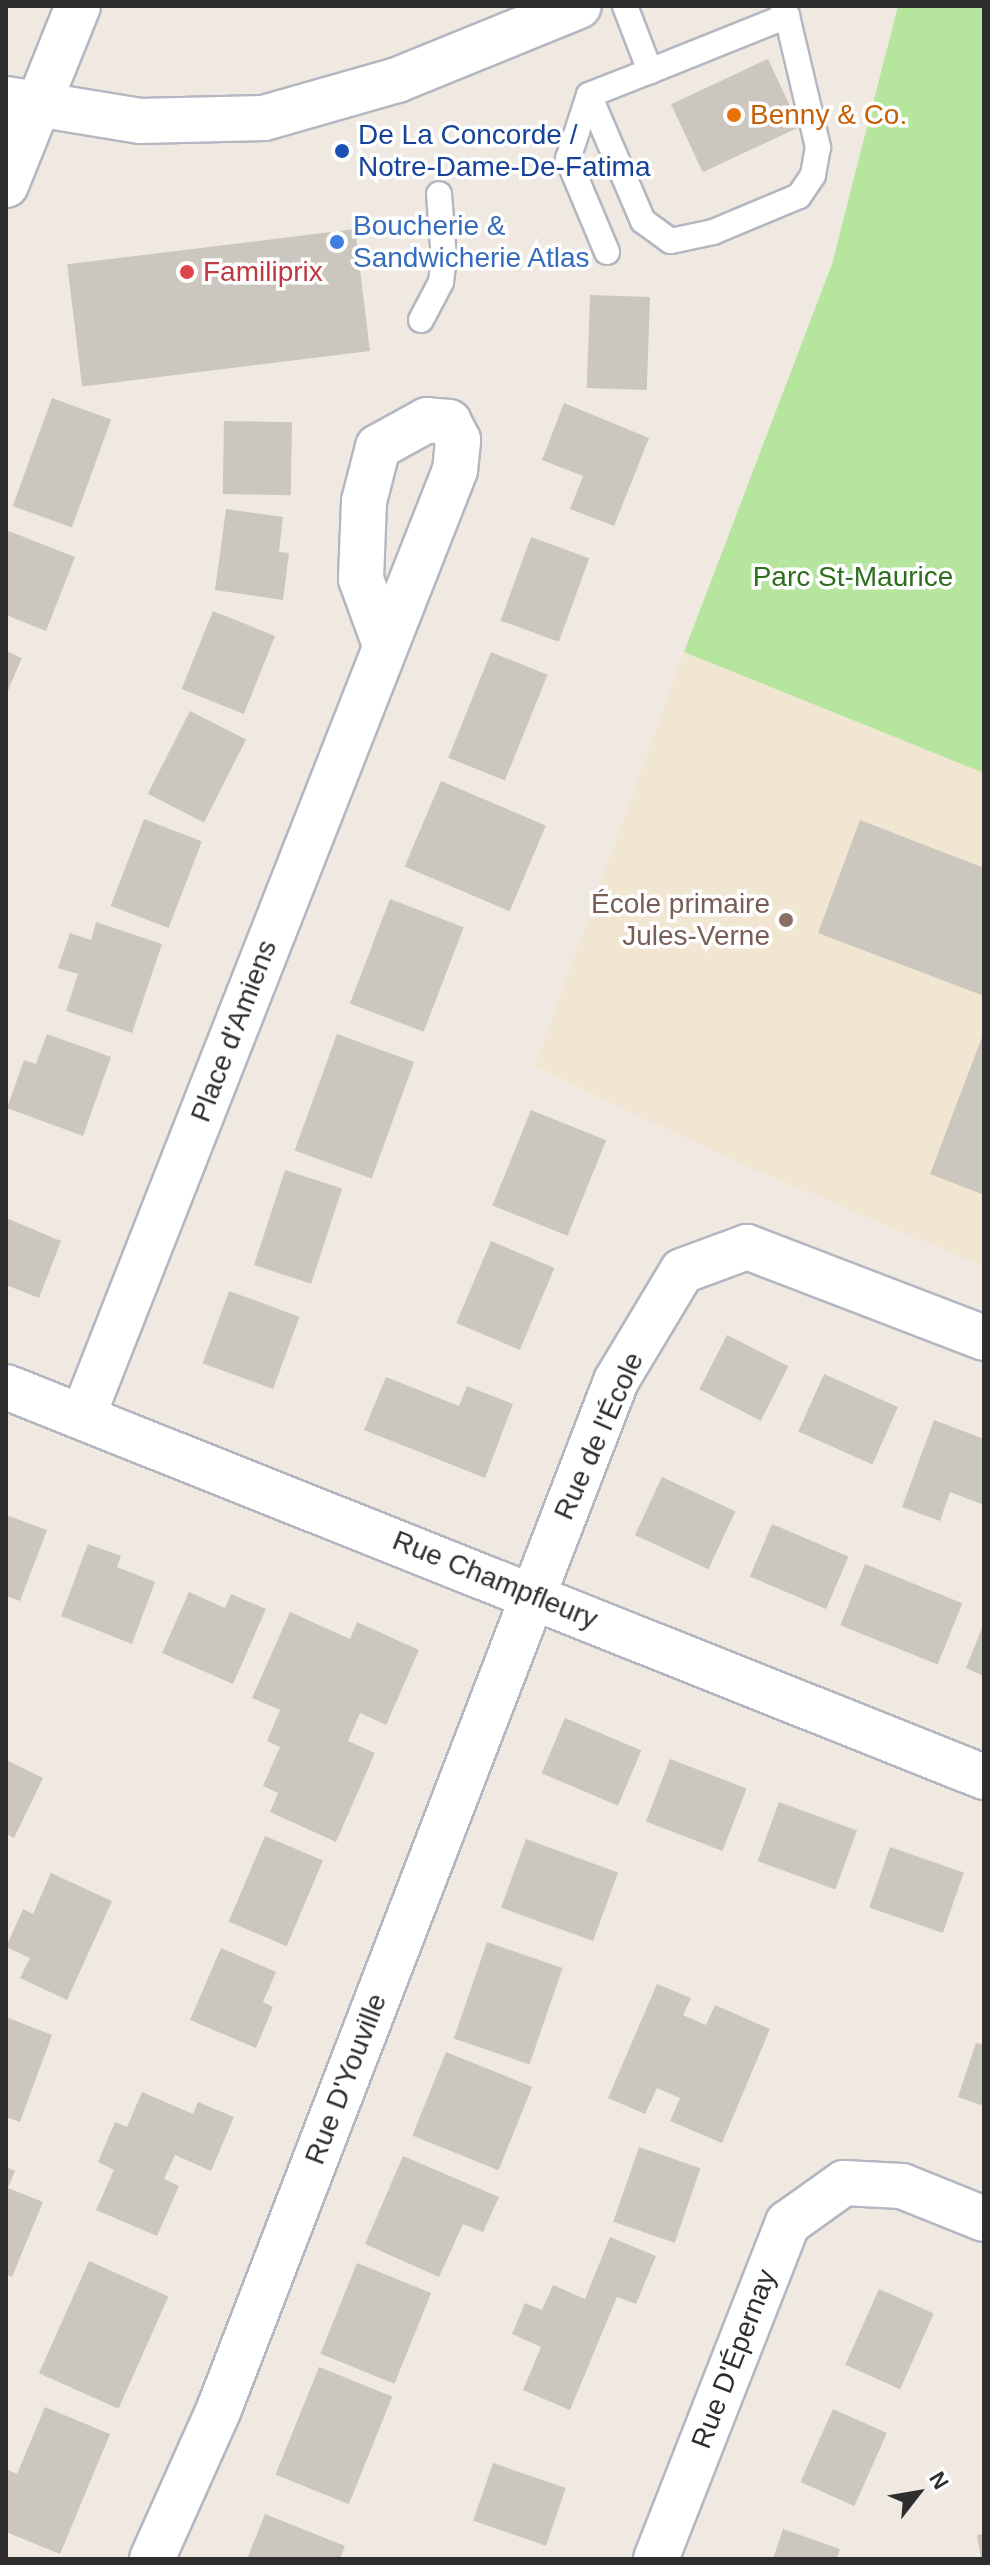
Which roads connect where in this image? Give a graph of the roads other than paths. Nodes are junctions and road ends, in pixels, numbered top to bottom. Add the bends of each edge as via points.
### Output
1 (78, 6) edge
2 (579, 6) edge
3 (625, 6) edge
4 (785, 11) edge
5 (650, 71) junction
6 (589, 95) junction
7 (20, 102) edge
8 (6, 185) edge
9 (439, 194) dead end
10 (607, 252) dead end
11 (421, 320) dead end
12 (385, 645) dead end
13 (984, 1338) edge
14 (6, 1387) edge
15 (83, 1416) junction
16 (532, 1595) junction
17 (984, 1777) edge
18 (984, 2219) edge
19 (152, 2559) edge
20 (656, 2559) edge

1 - 7 street
2 - 7 street via 397,80 264,118 140,121
3 - 5 lane
4 - 5 lane
4 - 6 lane via 816,161 799,196 713,232 684,240 661,236 637,213
5 - 6 lane
6 - 10 lane via 568,159
7 - 8 street
9 - 11 lane via 441,282
12 - 15 street, Place d'Amiens
13 - 16 street, Rue de l'École via 747,1247 682,1271 616,1381
14 - 15 street, Rue Champfleury
15 - 16 street, Rue Champfleury
16 - 17 street, Rue Champfleury
16 - 19 street, Rue D'Youville via 219,2409
18 - 20 street, Rue D'Épernay via 902,2186 844,2183 788,2223

